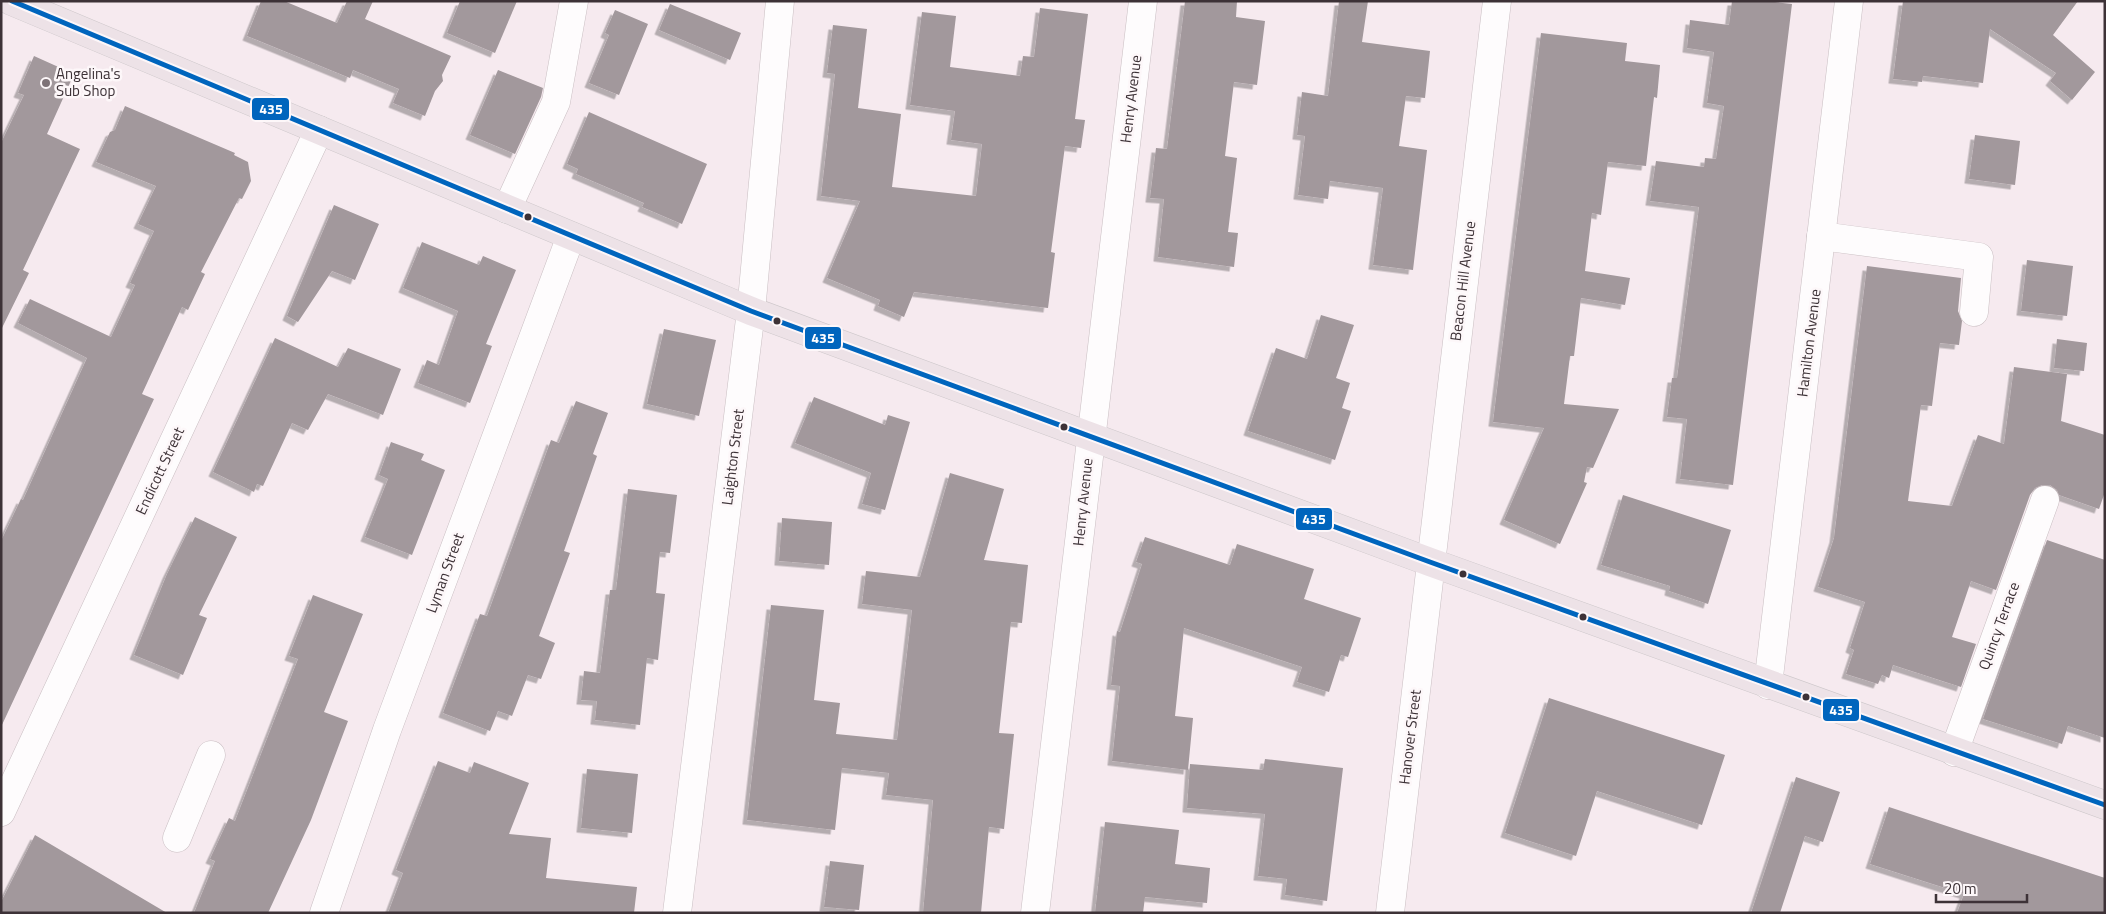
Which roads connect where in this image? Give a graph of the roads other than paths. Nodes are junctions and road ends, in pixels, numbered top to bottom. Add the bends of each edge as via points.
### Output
1 (12, 1) edge
2 (574, 1) edge
3 (780, 1) edge
4 (1143, 1) edge
5 (1497, 1) edge
6 (1849, 1) edge
7 (319, 130) junction
8 (507, 209) junction
9 (571, 236) junction
10 (1821, 236) junction
11 (751, 311) junction
12 (1974, 312) dead end
13 (1090, 436) junction
14 (2045, 500) dead end
15 (1430, 562) junction
16 (1768, 684) junction
17 (1954, 752) junction
18 (212, 755) dead end
19 (2105, 806) edge
20 (1, 812) edge
21 (177, 838) dead end
22 (1394, 912) edge
23 (324, 913) edge
24 (676, 913) edge
25 (1035, 913) edge

1 - 7 main road
2 - 8 street via 556,102
3 - 11 street, Laighton Street
4 - 13 street, Henry Avenue
5 - 15 street, Beacon Hill Avenue
6 - 10 street, Hamilton Avenue
7 - 8 main road
7 - 20 street, Endicott Street
8 - 9 main road
9 - 11 main road
9 - 23 street, Lyman Street via 387,730
10 - 12 street via 1979,257
10 - 16 street, Hamilton Avenue
11 - 13 main road
11 - 24 street, Laighton Street
13 - 15 main road
13 - 25 street, Henry Avenue
14 - 17 street, Quincy Terrace
15 - 16 main road
15 - 22 street, Hanover Street
16 - 17 main road
17 - 19 main road
18 - 21 street

